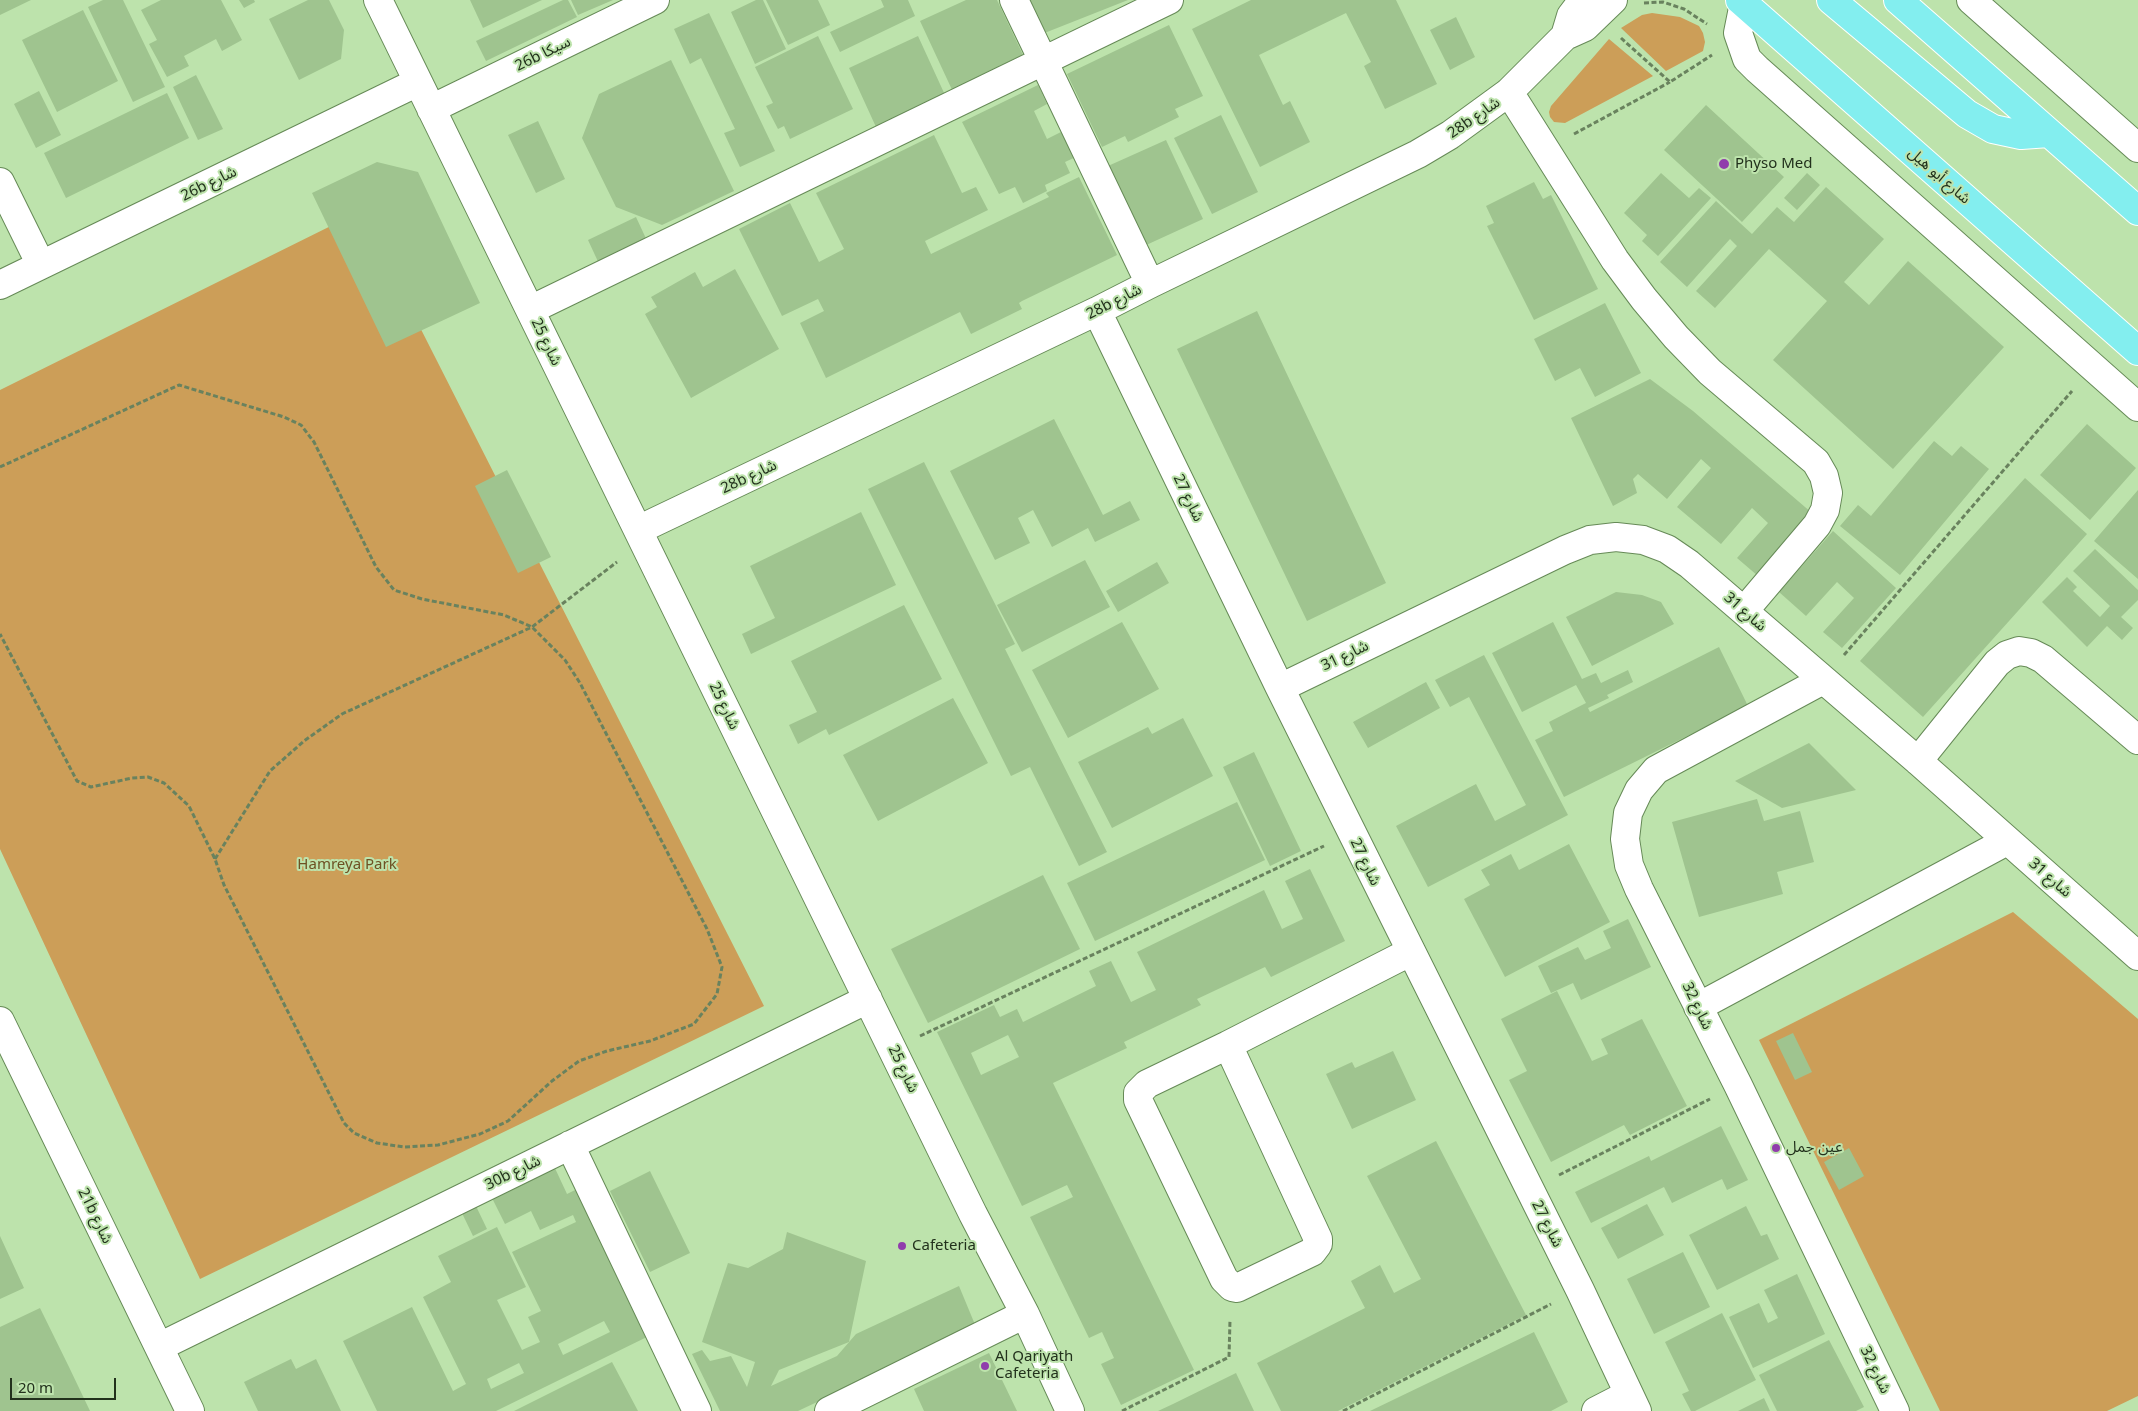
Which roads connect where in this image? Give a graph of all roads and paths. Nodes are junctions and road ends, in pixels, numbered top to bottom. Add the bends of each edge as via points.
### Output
1 (378, 0) edge
2 (655, 0) edge
3 (1014, 0) edge
4 (1169, 0) edge
5 (1583, 0) edge
6 (1613, 0) edge
7 (1831, 0) edge
8 (1898, 0) edge
9 (1971, 0) edge
10 (1742, 1) edge
11 (1642, 4) dead end
12 (1710, 28) dead end
13 (1565, 36) junction
14 (1618, 36) dead end
15 (1715, 46) dead end
16 (1043, 61) junction
17 (418, 82) junction
18 (1670, 82) junction
19 (1509, 92) junction
20 (431, 108) junction
21 (2049, 133) junction
22 (2138, 148) edge
23 (1545, 149) junction
24 (0, 182) edge
25 (2138, 211) edge
26 (41, 265) junction
27 (1150, 284) junction
28 (0, 285) edge
29 (530, 310) junction
30 (1097, 311) junction
31 (2138, 351) edge
32 (2092, 368) junction
33 (2138, 407) edge
34 (0, 467) edge
35 (641, 536) junction
36 (1744, 611) junction
37 (532, 627) junction
38 (0, 634) edge
39 (1823, 680) junction
40 (1280, 688) junction
41 (2138, 740) edge
42 (1918, 761) junction
43 (1351, 833) junction
44 (2007, 841) junction
45 (215, 859) junction
46 (2134, 944) edge
47 (1410, 952) junction
48 (868, 999) junction
49 (1698, 1007) junction
50 (0, 1021) edge
51 (1228, 1045) junction
52 (893, 1049) junction
53 (1738, 1086) junction
54 (570, 1145) junction
55 (1529, 1190) junction
56 (1232, 1287) junction
57 (1580, 1290) junction
58 (1025, 1314) junction
59 (159, 1348) junction
60 (1633, 1403) edge
61 (190, 1411) edge
62 (697, 1411) edge
63 (829, 1411) edge
64 (1070, 1411) edge
65 (1122, 1411) edge
66 (1343, 1411) edge
67 (1596, 1411) edge
68 (1895, 1411) edge

1 - 17 street, شارع 25
2 - 20 street, 26b سيكا
3 - 16 street
4 - 16 street
5 - 13 street, 28b شارع via 1571,16
6 - 13 street, 28b شارع via 1584,27
7 - 21 main road via 1967,114 1993,129 2021,135
8 - 21 main road
9 - 22 street
10 - 31 main road, شارع أبو هيل
10 - 32 street via 1738,33 1752,64
11 - 12 path via 1663,2 1684,9
13 - 19 street, 28b شارع
14 - 18 path
15 - 18 path via 1712,55
16 - 27 street
16 - 29 street
17 - 20 street, شارع 25
17 - 26 street, 26b شارع
18 - 23 path
19 - 23 street
19 - 27 street, 28b شارع via 1418,154
20 - 29 street, شارع 25
21 - 25 main road
23 - 36 street via 1615,260 1676,337 1710,372 1816,462 1824,476 1828,493 1825,510 1817,525
24 - 26 street
26 - 28 street, 26b شارع
27 - 30 street, 28b شارع
29 - 35 street, شارع 25
30 - 35 street, 28b شارع
30 - 40 street, شارع 27
32 - 33 street
32 - 39 path
34 - 37 path via 179,385 301,425 314,442 376,567 394,590 422,599 504,615
35 - 37 path
35 - 48 street, شارع 25
36 - 39 street, شارع 31
36 - 40 street, شارع 31 via 1667,549 1643,540 1616,537 1590,540
37 - 45 path via 342,714 304,741 270,772
37 - 45 path via 565,660 580,683 707,929 722,967 717,994 694,1024 650,1041 579,1061 508,1121 480,1134 438,1145 404,1147 377,1143 354,1133 344,1123 224,885
38 - 45 path via 77,781 92,788 132,778 148,777 164,783 189,806
39 - 42 street, شارع 31
39 - 49 street, شارع 32 via 1656,770 1639,790 1628,814 1625,840 1629,865
40 - 43 street, شارع 27
41 - 42 street via 2043,658 2019,651 1998,663
42 - 44 street, شارع 31
43 - 47 street, شارع 27
43 - 52 path
44 - 46 street, شارع 31
44 - 49 street
47 - 51 street
47 - 55 street, شارع 27
48 - 52 street, شارع 25
48 - 54 street, 30b شارع
49 - 53 street, شارع 32
50 - 59 street, 21b شارع
51 - 56 street via 1318,1239 1312,1252 1243,1286
51 - 56 street via 1147,1084 1138,1093 1138,1100 1224,1279
52 - 58 street, شارع 25
53 - 55 path
53 - 68 street, شارع 32
54 - 59 street, 30b شارع
54 - 62 street
55 - 57 street, شارع 27
56 - 65 path via 1229,1357
57 - 60 street, شارع 27
57 - 66 path
58 - 63 street
58 - 64 street, شارع 25
59 - 61 street, 21b شارع
60 - 67 street

